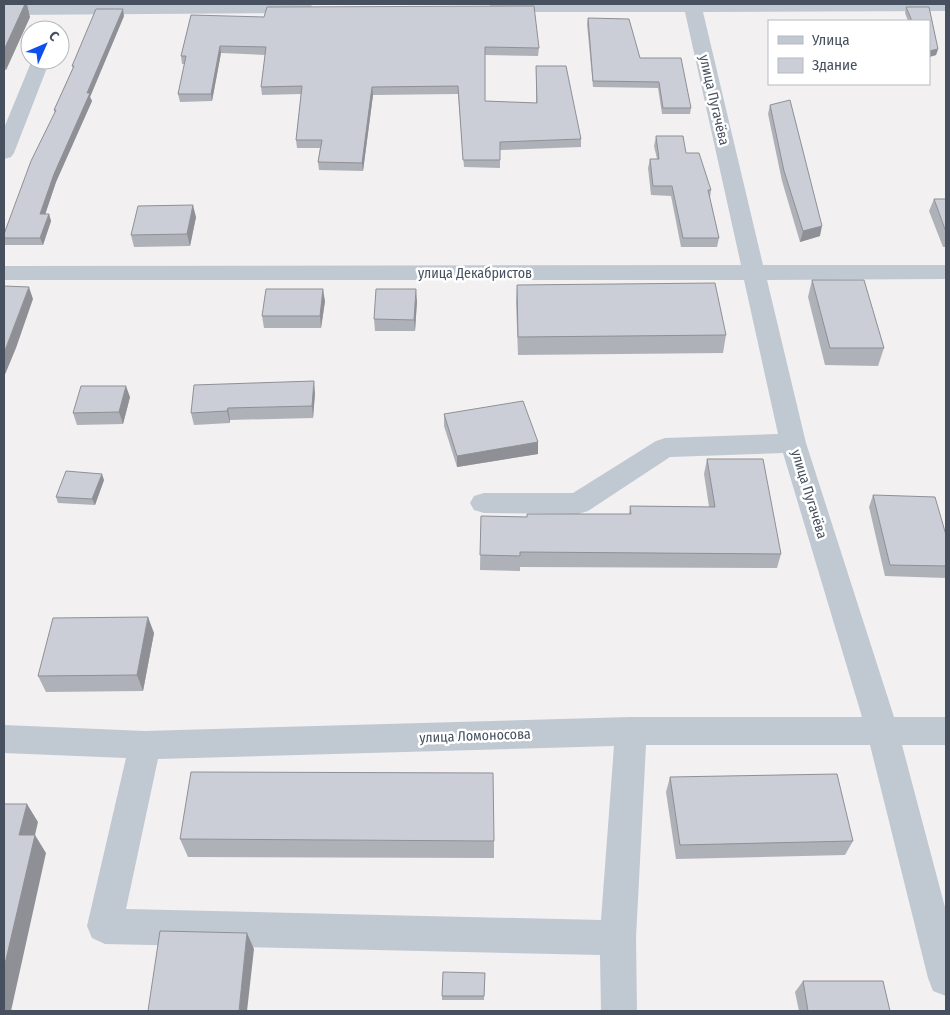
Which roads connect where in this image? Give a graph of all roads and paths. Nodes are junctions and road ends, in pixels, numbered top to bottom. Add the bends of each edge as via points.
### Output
1 (692, 4) edge
2 (946, 6) edge
3 (62, 7) edge
4 (485, 7) edge
5 (318, 8) edge
6 (4, 10) edge
7 (57, 20) edge
8 (37, 70) edge
9 (4, 153) edge
10 (946, 272) edge
11 (4, 273) edge
12 (754, 273) junction
13 (793, 443) junction
14 (484, 503) dead end
15 (882, 730) junction
16 (631, 731) junction
17 (946, 731) edge
18 (4, 739) edge
19 (144, 745) junction
20 (618, 938) junction
21 (946, 978) edge
22 (619, 1011) edge

1 - 2 street
1 - 4 street
1 - 12 street, улица Пугачёва
3 - 5 street
3 - 6 street
3 - 7 street
8 - 9 street
10 - 12 street, улица Декабристов
11 - 12 street, улица Декабристов
12 - 13 street, улица Пугачёва
13 - 14 street via 665,448 578,504
13 - 15 street, улица Пугачёва
15 - 16 street, улица Ломоносова
15 - 17 street, улица Ломоносова
15 - 21 street, улица Пугачёва
16 - 19 street, улица Ломоносова
16 - 20 street
18 - 19 street, улица Ломоносова
19 - 20 street via 105,926
20 - 22 street

